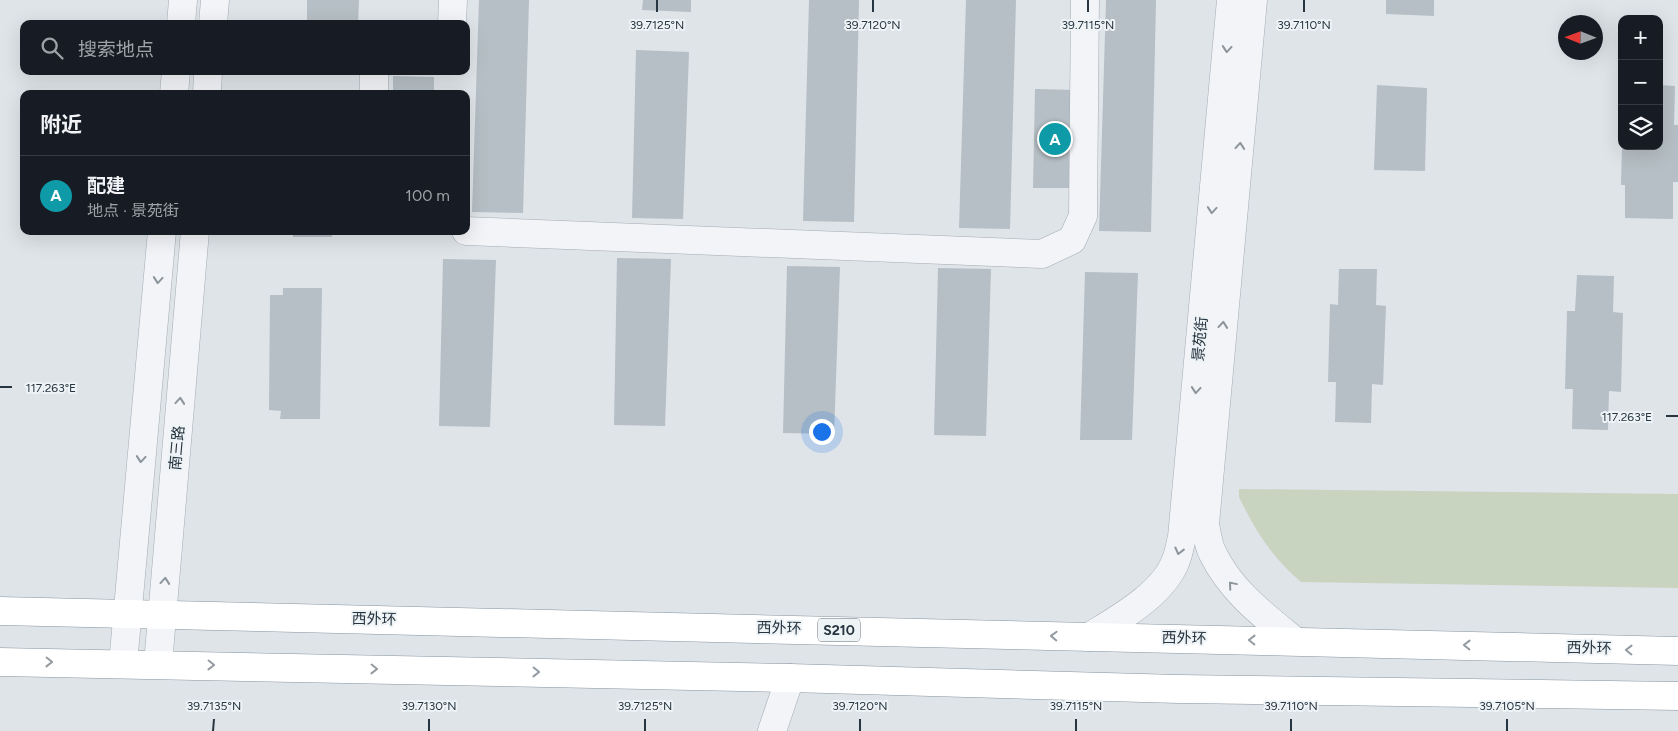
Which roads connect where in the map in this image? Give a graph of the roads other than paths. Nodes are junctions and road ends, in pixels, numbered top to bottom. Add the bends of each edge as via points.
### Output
1 (183, 0) edge
2 (214, 0) edge
3 (452, 0) edge
4 (1085, 0) edge
5 (1231, 0) edge
6 (1253, 0) edge
7 (181, 20) edge
8 (212, 20) edge
9 (452, 20) edge
10 (176, 75) edge
11 (208, 75) edge
12 (374, 75) edge
13 (174, 90) edge
14 (207, 90) edge
15 (374, 90) edge
16 (470, 231) edge
17 (162, 235) edge
18 (195, 235) edge
19 (0, 612) edge
20 (127, 614) junction
21 (162, 614) junction
22 (1088, 636) junction
23 (1295, 641) junction
24 (1678, 651) edge
25 (0, 662) edge
26 (123, 664) junction
27 (158, 664) junction
28 (790, 678) junction
29 (1678, 696) edge
30 (772, 731) edge

1 - 7 street
2 - 8 street
3 - 9 street
4 - 16 street via 1082,216 1072,240 1042,254
5 -> 22 street, 景苑街 via 1182,537 1176,562 1145,599 1122,617
23 -> 6 street, 景苑街 via 1244,599 1228,580 1212,552 1205,524
10 - 13 street
11 - 14 street
12 - 15 street
17 -> 20 street
21 -> 18 street, 南三路
19 - 20 highway, 西外环 / S210
20 - 21 highway, 西外环 / S210
20 - 26 street
22 -> 21 highway, 西外环 / S210
21 - 27 street, 南三路
23 -> 22 highway, 西外环 / S210
24 -> 23 highway, 西外环 / S210
25 -> 26 highway
26 - 27 highway
27 -> 28 highway
28 - 29 highway via 1180,689
28 - 30 street

